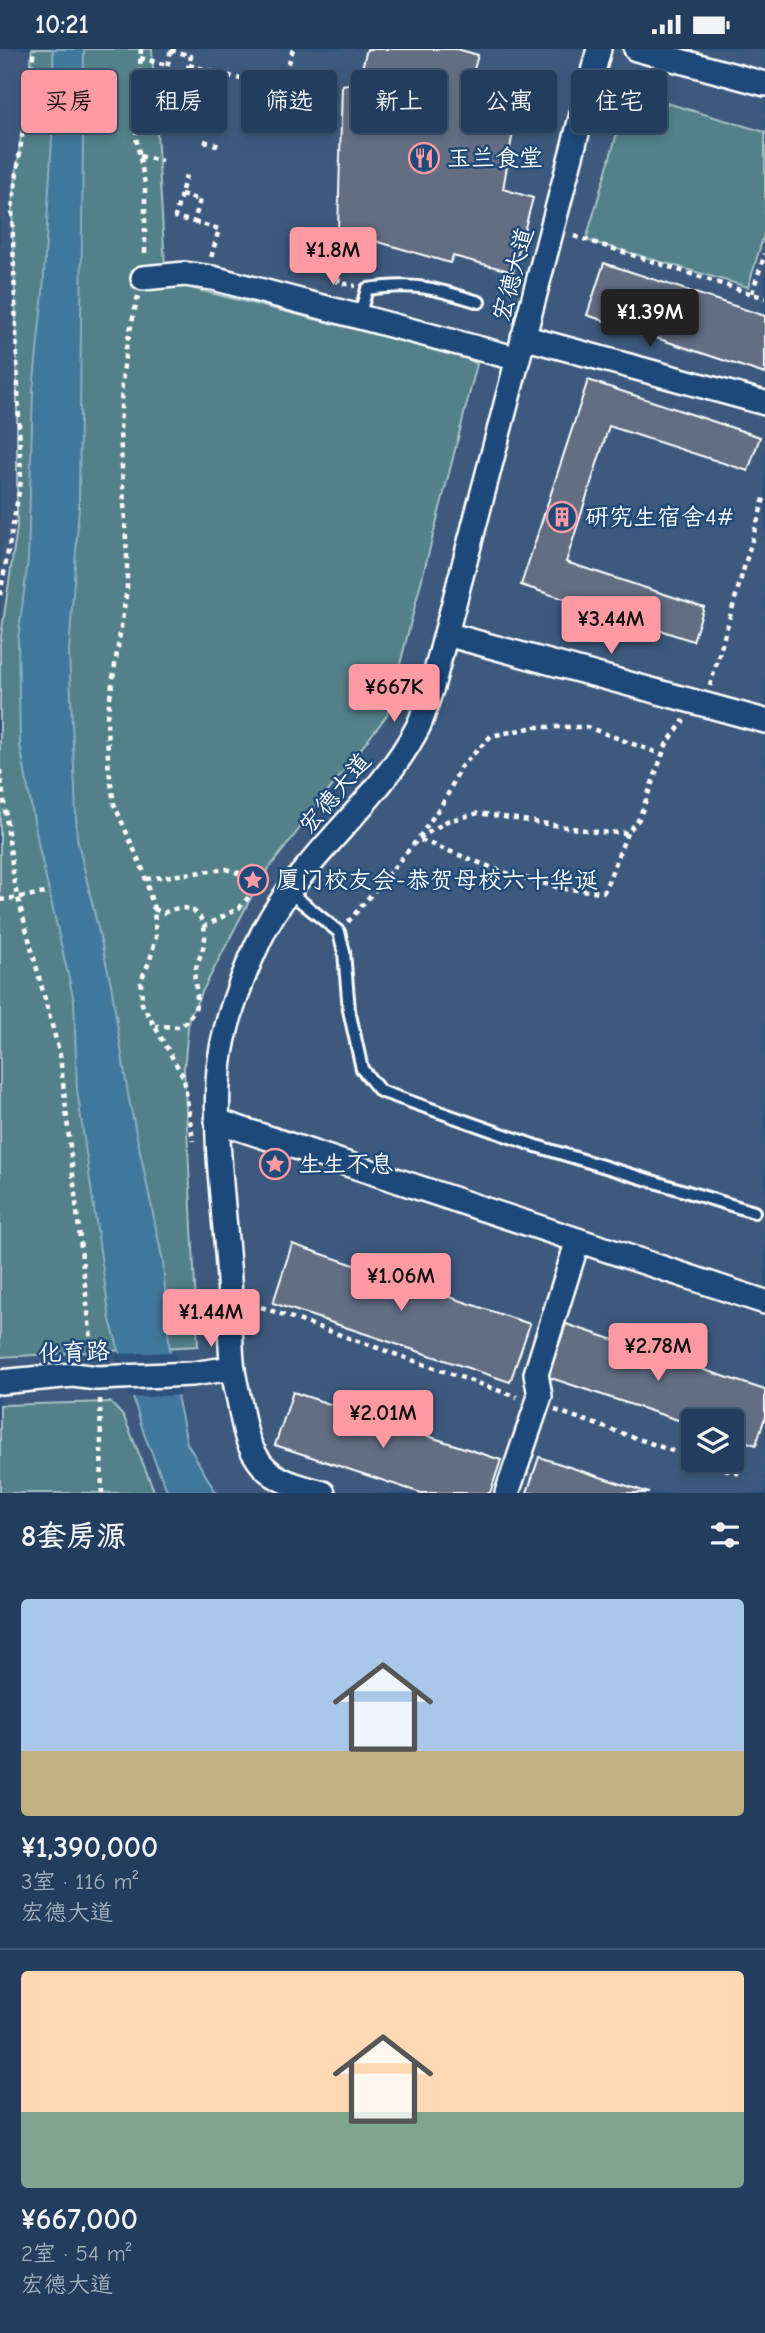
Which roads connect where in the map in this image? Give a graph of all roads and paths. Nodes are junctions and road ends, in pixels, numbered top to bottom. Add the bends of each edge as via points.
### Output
1 (34, 49) edge
2 (141, 49) edge
3 (293, 49) edge
4 (599, 49) edge
5 (636, 49) edge
6 (140, 58) junction
7 (167, 65) junction
8 (189, 65) junction
9 (287, 70) edge
10 (241, 79) edge
11 (765, 84) edge
12 (204, 141) dead end
13 (219, 146) dead end
14 (140, 156) junction
15 (162, 161) dead end
16 (187, 171) dead end
17 (181, 195) junction
18 (194, 222) junction
19 (574, 236) dead end
20 (333, 248) dead end
21 (765, 254) edge
22 (206, 276) junction
23 (143, 278) junction
24 (367, 289) junction
25 (751, 293) junction
26 (765, 298) edge
27 (479, 302) dead end
28 (359, 317) junction
29 (520, 348) junction
30 (765, 403) edge
31 (765, 495) edge
32 (0, 595) edge
33 (446, 634) junction
34 (701, 703) junction
35 (765, 721) edge
36 (663, 755) junction
37 (0, 769) edge
38 (627, 833) junction
39 (418, 839) junction
40 (146, 880) junction
41 (263, 881) junction
42 (288, 891) junction
43 (46, 893) dead end
44 (18, 897) junction
45 (0, 900) edge
46 (153, 909) junction
47 (203, 927) junction
48 (339, 932) junction
49 (155, 1026) junction
50 (217, 1121) junction
51 (193, 1141) dead end
52 (754, 1212) dead end
53 (578, 1240) junction
54 (765, 1303) edge
55 (261, 1307) dead end
56 (233, 1368) junction
57 (0, 1382) edge
58 (99, 1383) junction
59 (538, 1404) junction
60 (681, 1454) edge
61 (733, 1472) edge
62 (739, 1474) dead end
63 (102, 1493) edge
64 (323, 1493) edge
65 (507, 1493) edge

1 - 32 path via 12,209 21,481
2 - 6 path
3 - 9 path
4 - 29 street, 宏德大道
5 - 11 street
6 - 7 path
6 - 14 path via 136,137
7 - 8 path via 166,72 186,77
7 - 8 path via 171,50 191,56
8 - 10 path
12 - 13 path
14 - 15 path
14 - 23 path via 147,244
16 - 17 path
17 - 18 path via 175,217
17 - 18 path via 200,200
18 - 22 path via 219,229
19 - 25 path
20 - 24 path via 345,250 338,282
21 - 25 path
22 - 23 street
22 - 28 street
23 - 40 path via 125,348 122,382 127,589 107,716 114,804
24 - 27 lane via 431,287
24 - 28 lane
25 - 26 path
28 - 29 street
29 - 30 street
29 - 33 street, 宏德大道
31 - 34 path
33 - 34 street
33 - 42 street, 宏德大道 via 419,726 379,784
34 - 35 street
34 - 36 path
36 - 38 path via 639,819
36 - 39 path via 587,727 535,727 491,736 460,768
37 - 44 path
38 - 39 path via 479,813 447,821
38 - 39 path via 604,892 564,889 503,872
39 - 48 path
40 - 41 path via 226,869
40 - 46 path
41 - 42 path
41 - 47 path via 239,908
42 - 48 lane
42 - 50 street, 宏德大道 via 259,941 232,1011 219,1067
43 - 44 path
44 - 45 path
44 - 58 path via 60,1055
46 - 47 path via 163,913 188,907 199,915
46 - 49 path via 156,937 141,980 142,1004
47 - 49 path via 206,936 194,975 195,1011 181,1027
48 - 52 lane via 362,1069 380,1091 533,1145
49 - 51 path via 184,1078
50 - 53 street
50 - 56 street, 宏德大道
53 - 54 street
53 - 59 street via 536,1374
55 - 59 path
56 - 58 street, 化育路
56 - 64 street, 宏德大道 via 256,1457 270,1474
57 - 58 street, 化育路 via 73,1375
58 - 63 path
59 - 60 path
59 - 65 street
61 - 62 path

